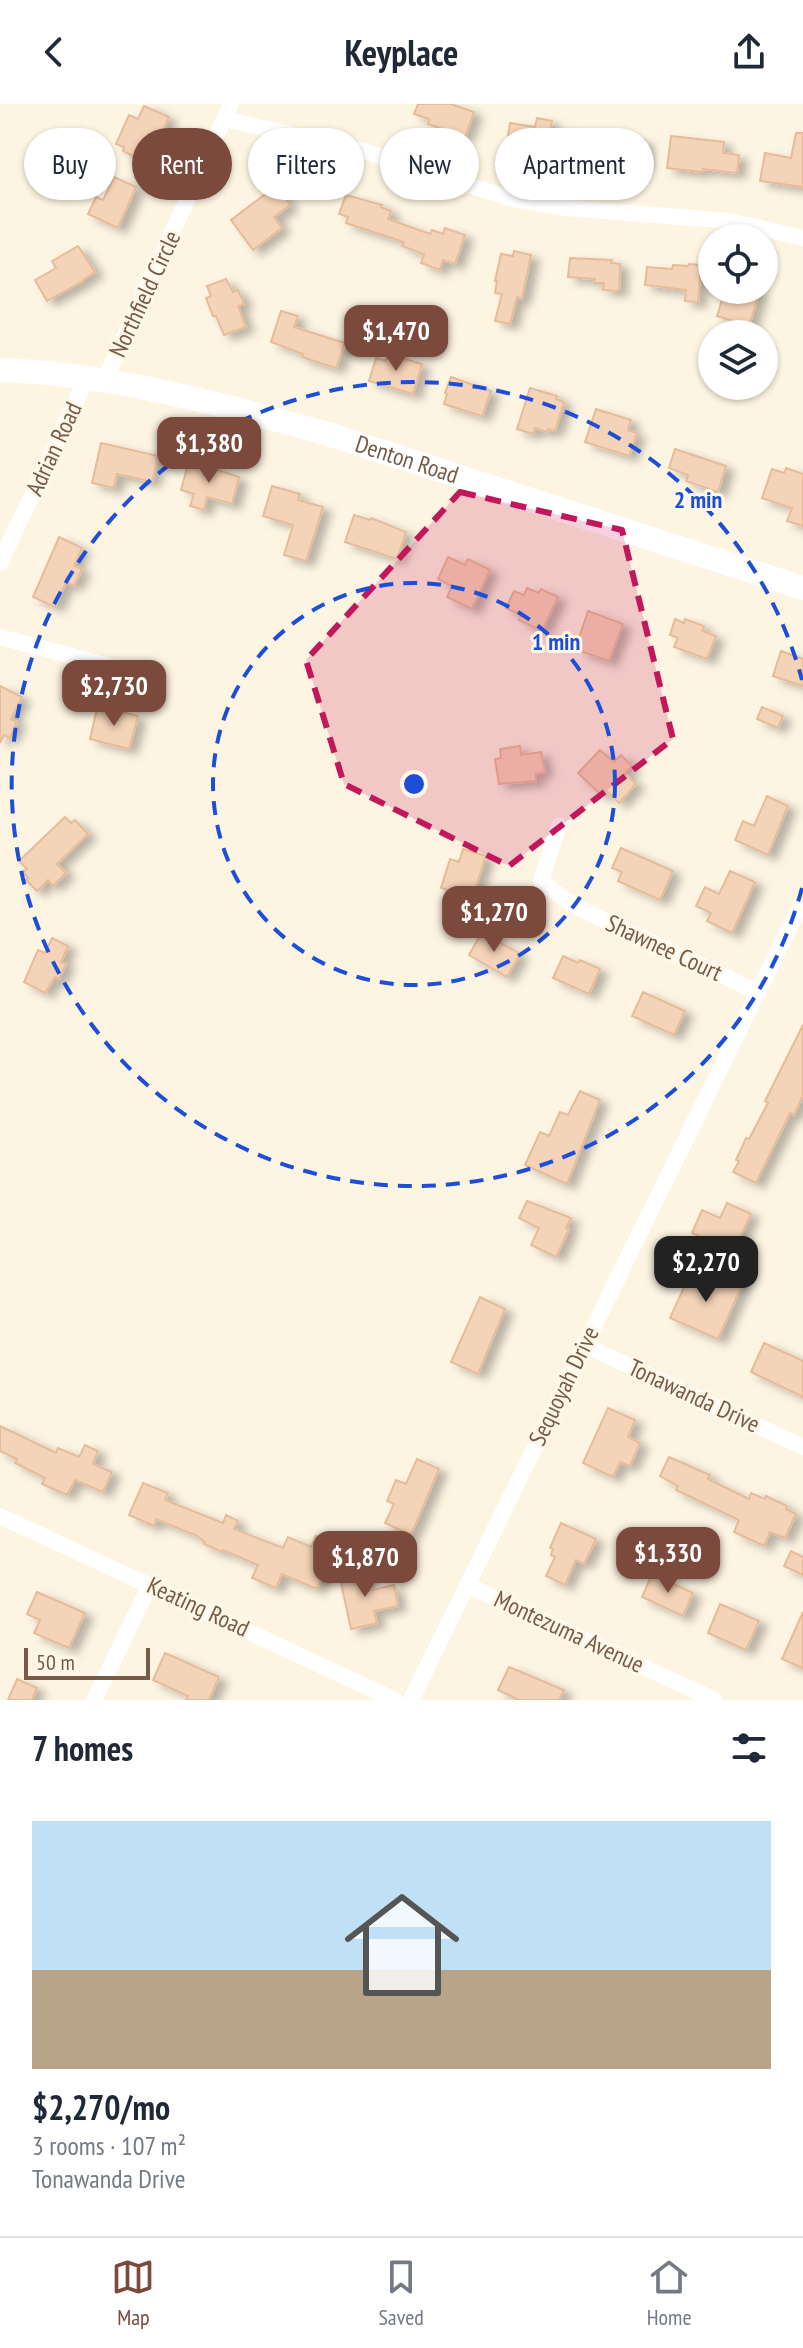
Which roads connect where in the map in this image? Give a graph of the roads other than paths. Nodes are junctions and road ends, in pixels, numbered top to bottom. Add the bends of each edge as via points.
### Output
1 (228, 111) edge
2 (803, 238) edge
3 (0, 370) edge
4 (96, 380) junction
5 (0, 563) edge
6 (803, 588) edge
7 (0, 637) edge
8 (158, 679) dead end
9 (559, 825) dead end
10 (803, 900) edge
11 (758, 992) junction
12 (584, 1345) junction
13 (803, 1447) edge
14 (0, 1516) edge
15 (150, 1585) junction
16 (467, 1585) junction
17 (94, 1700) edge
18 (395, 1700) edge
19 (411, 1700) edge
20 (715, 1700) edge

1 - 2 street, Northfield Circle via 512,199 730,221
1 - 4 street, Northfield Circle
3 - 4 street, Denton Road
4 - 5 street, Adrian Road
4 - 6 street, Denton Road via 205,401 328,434
7 - 8 street
9 - 11 street, Shawnee Court via 541,881 572,905
10 - 11 street, Sequoyah Drive
11 - 12 street, Sequoyah Drive
12 - 13 street, Tonawanda Drive
12 - 16 street, Sequoyah Drive
14 - 15 street, Keating Road
15 - 17 street
15 - 18 street, Keating Road
16 - 19 street, Sequoyah Drive
16 - 20 street, Montezuma Avenue

